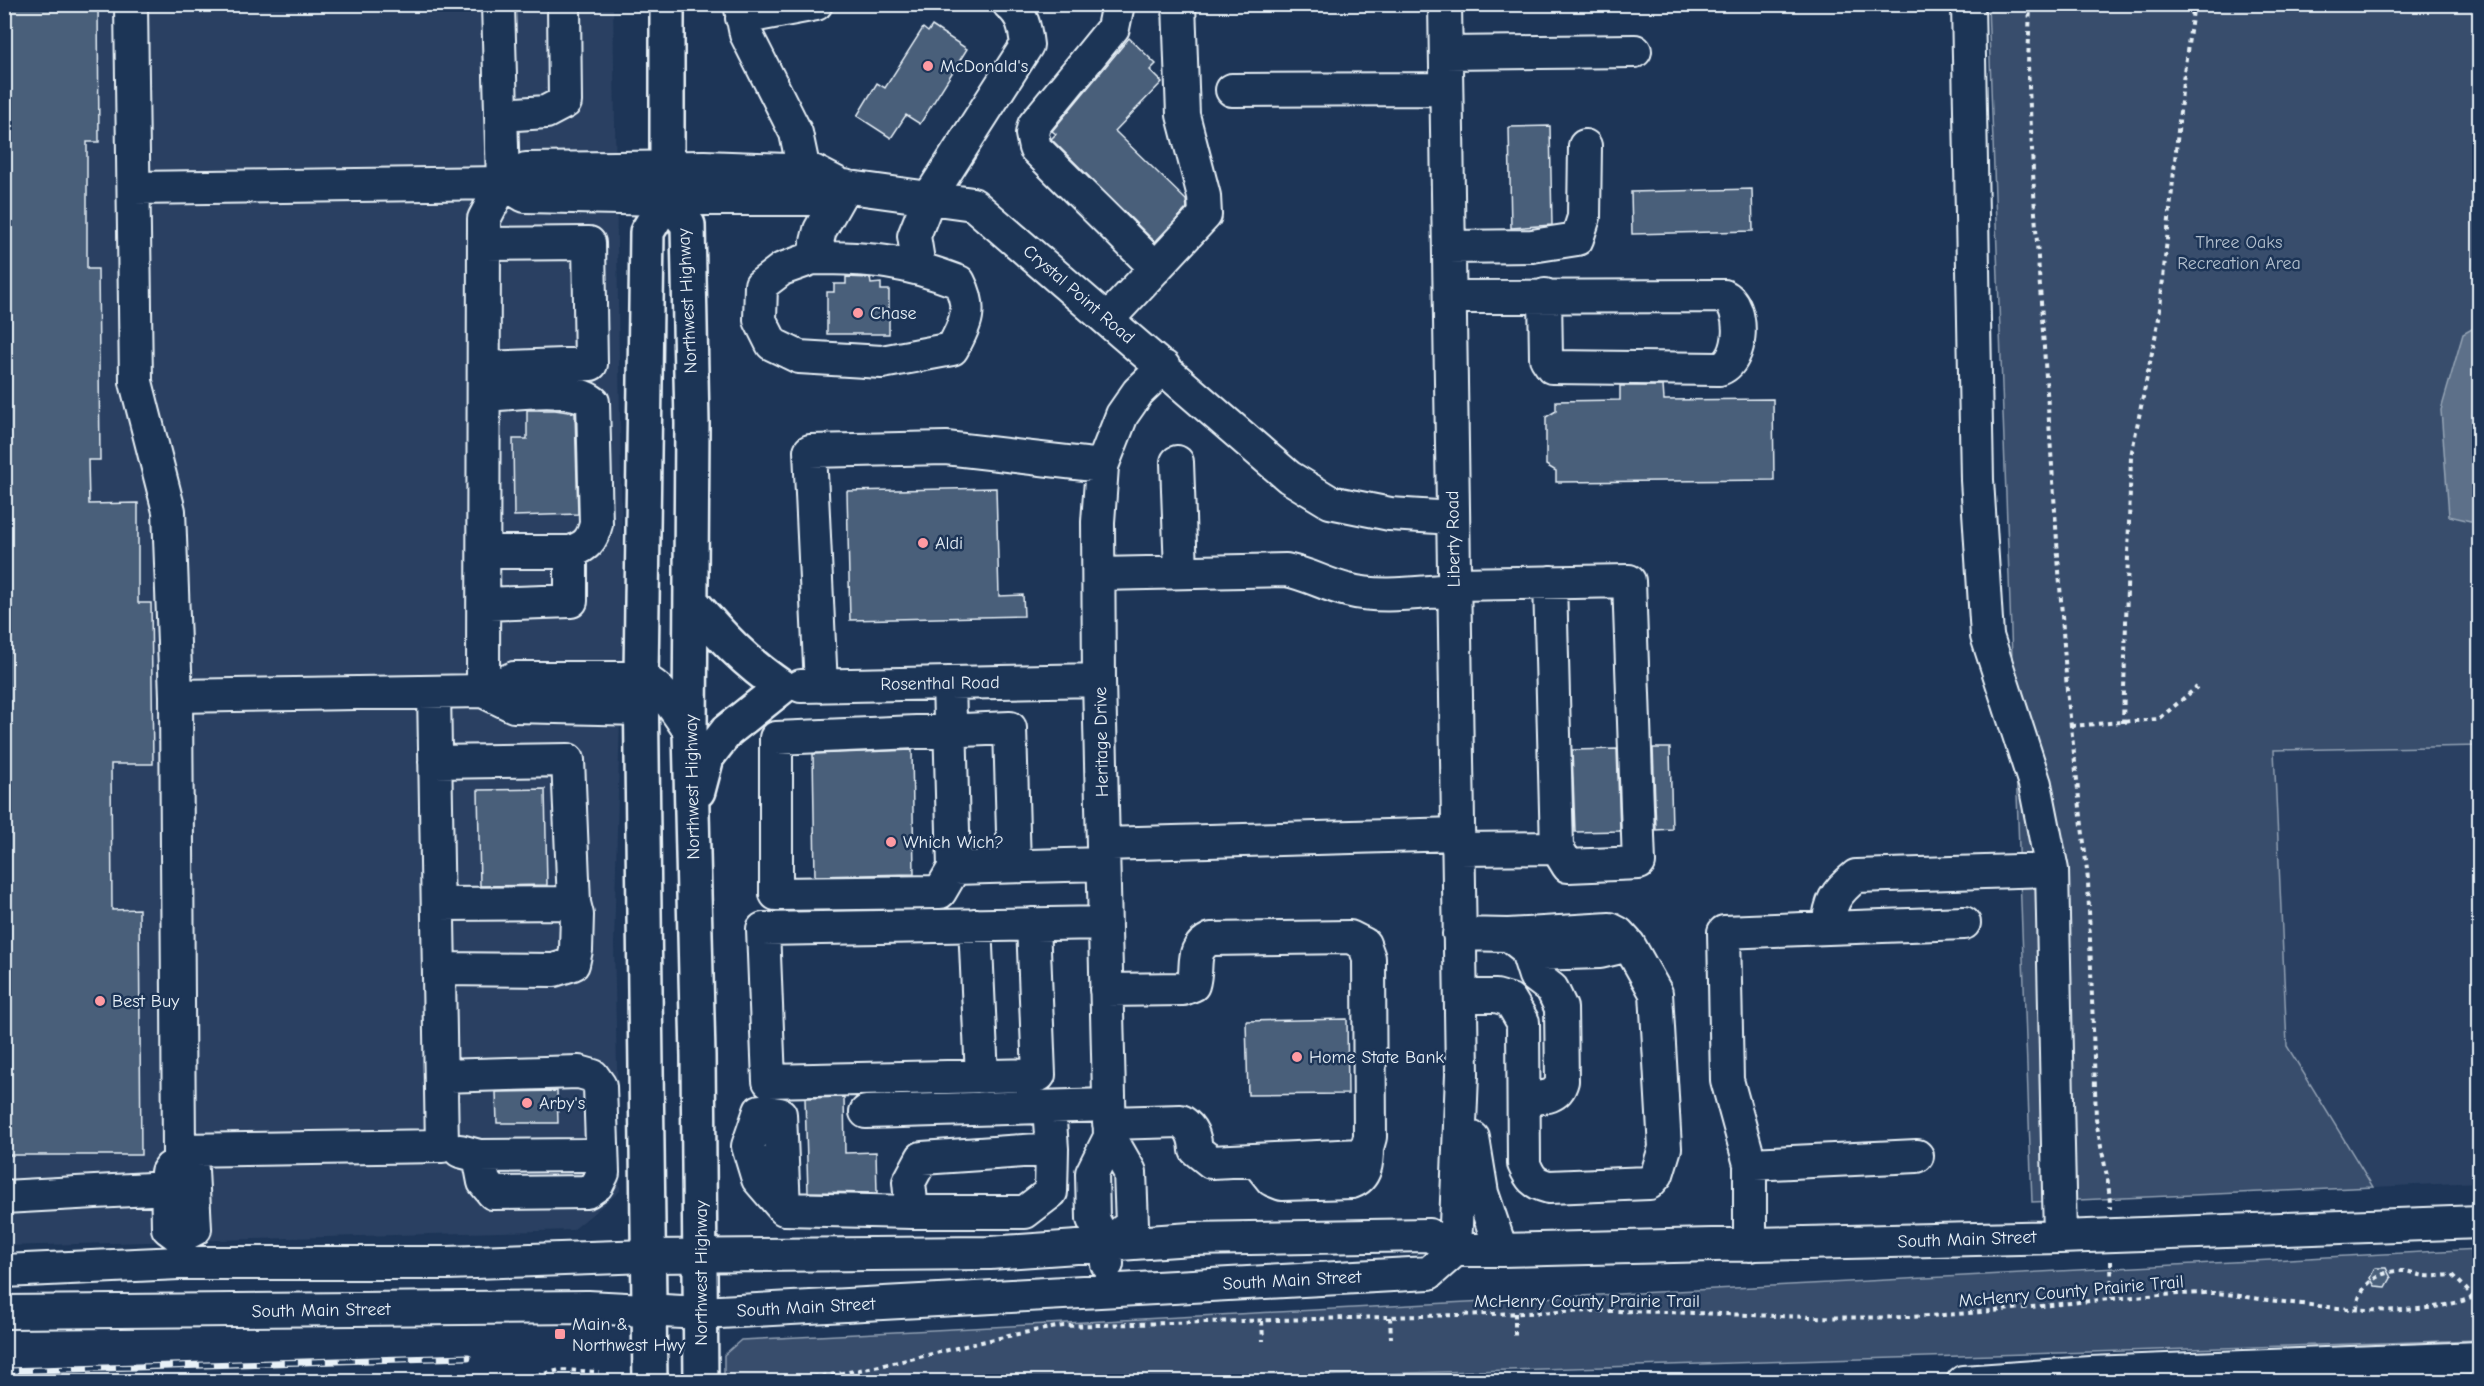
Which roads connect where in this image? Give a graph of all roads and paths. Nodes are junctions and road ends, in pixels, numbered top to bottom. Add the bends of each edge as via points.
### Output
1 (131, 4) edge
2 (498, 4) edge
3 (564, 4) edge
4 (667, 4) edge
5 (816, 4) edge
6 (1010, 4) edge
7 (1118, 4) edge
8 (1179, 4) edge
9 (1445, 4) edge
10 (1968, 4) edge
11 (2030, 4) edge
12 (2194, 4) edge
13 (741, 11) edge
14 (1635, 51) dead end
15 (1446, 53) junction
16 (1446, 89) junction
17 (1232, 90) dead end
18 (501, 115) junction
19 (1585, 146) dead end
20 (804, 171) junction
21 (503, 183) junction
22 (666, 184) junction
23 (844, 186) junction
24 (134, 188) junction
25 (929, 198) junction
26 (484, 244) junction
27 (1449, 247) junction
28 (813, 258) junction
29 (919, 267) junction
30 (1156, 268) junction
31 (1545, 295) junction
32 (1450, 297) junction
33 (1108, 319) junction
34 (591, 364) junction
35 (1164, 367) junction
36 (484, 382) junction
37 (593, 402) junction
38 (1177, 462) dead end
39 (1102, 466) junction
40 (1453, 518) junction
41 (484, 552) junction
42 (571, 552) junction
43 (1180, 572) junction
44 (1099, 574) junction
45 (1550, 582) junction
46 (1454, 587) junction
47 (692, 602) junction
48 (484, 604) junction
49 (1099, 680) junction
50 (949, 683) junction
51 (821, 686) junction
52 (782, 687) junction
53 (2197, 687) dead end
54 (483, 691) junction
55 (434, 692) junction
56 (641, 693) junction
57 (176, 696) junction
58 (2123, 723) junction
59 (2071, 726) junction
60 (950, 730) junction
61 (690, 731) junction
62 (435, 762) junction
63 (692, 811) junction
64 (1458, 842) junction
65 (1557, 848) junction
66 (1103, 854) junction
67 (1014, 866) junction
68 (954, 867) junction
69 (2052, 870) junction
70 (574, 903) junction
71 (438, 904) junction
72 (1105, 923) junction
73 (1964, 923) dead end
74 (1033, 924) junction
75 (975, 925) junction
76 (1828, 928) junction
77 (1460, 934) junction
78 (1518, 943) junction
79 (439, 969) junction
80 (1106, 990) junction
81 (1461, 996) junction
82 (1462, 1074) junction
83 (441, 1076) junction
84 (982, 1077) junction
85 (1524, 1098) junction
86 (1049, 1107) junction
87 (866, 1112) dead end
88 (1109, 1122) junction
89 (442, 1146) junction
90 (1052, 1149) junction
91 (179, 1154) junction
92 (585, 1155) dead end
93 (479, 1156) junction
94 (1917, 1156) dead end
95 (1750, 1164) junction
96 (168, 1188) junction
97 (4, 1197) edge
98 (784, 1209) dead end
99 (912, 1212) junction
100 (2480, 1222) edge
101 (2110, 1234) junction
102 (2060, 1237) junction
103 (1106, 1245) junction
104 (1750, 1245) junction
105 (180, 1250) junction
106 (1455, 1250) junction
107 (1501, 1250) junction
108 (648, 1256) junction
109 (701, 1257) junction
110 (4, 1271) edge
111 (1108, 1289) junction
112 (2480, 1295) edge
113 (2474, 1297) junction
114 (2112, 1298) junction
115 (2480, 1304) edge
116 (2357, 1309) junction
117 (179, 1311) junction
118 (4, 1312) edge
119 (650, 1312) junction
120 (701, 1313) junction
121 (1515, 1314) junction
122 (1390, 1317) junction
123 (1262, 1321) junction
124 (1391, 1338) dead end
125 (1515, 1338) dead end
126 (1263, 1341) dead end
127 (2480, 1358) edge
128 (599, 1372) dead end
129 (717, 1381) edge
130 (1981, 1381) edge
131 (510, 1382) edge
132 (650, 1382) edge
133 (1964, 1382) edge

1 - 24 street
2 - 18 street
3 - 18 street via 565,102 546,112
4 - 22 main road
5 - 13 street
6 - 25 street via 1025,26 1027,45
7 - 30 street via 1113,28 1034,125 1032,134 1035,148
8 - 30 street via 1183,115 1204,196 1205,215
9 - 15 street, Liberty Road
10 - 69 street via 1977,457 1987,636 2036,784
11 - 59 path via 2028,66 2035,225
12 - 58 path via 2158,318 2131,456
13 - 20 street via 750,43 796,133
14 - 15 street
15 - 16 street, Liberty Road
16 - 17 street
16 - 27 street, Liberty Road
18 - 21 street
19 - 27 street via 1584,217 1577,239 1532,246
20 - 22 street, Crystal Point Road
20 - 23 street, Crystal Point Road via 813,171
21 - 22 street via 525,196
21 - 24 street
21 - 26 street via 484,219
22 - 23 street via 816,199 832,187
22 - 47 main road, Northwest Highway via 688,225
22 - 56 main road, Northwest Highway via 647,232
23 - 25 street, Crystal Point Road
23 - 28 street via 820,230
24 - 57 street via 136,381 169,511
25 - 29 street via 914,236
25 - 33 street, Crystal Point Road via 973,204
26 - 34 street via 589,243
26 - 36 street
27 - 32 street, Liberty Road
28 - 29 street via 862,258
28 - 29 street via 782,270 761,285 760,320 772,344 799,357 882,362 952,349 965,325 967,298 959,282
30 - 33 street
31 - 31 street via 1724,296 1737,309 1737,352 1731,363 1719,369 1552,368 1546,358
31 - 32 street
32 - 40 street, Liberty Road
33 - 35 street, Crystal Point Road
34 - 36 street
34 - 37 street
35 - 39 street, Heritage Drive via 1138,392 1122,415
35 - 40 street, Crystal Point Road via 1289,477 1330,502 1390,514
36 - 37 street via 570,393
36 - 41 street
37 - 42 street via 596,524 584,548
38 - 43 street
39 - 44 street, Heritage Drive
39 - 51 street via 946,448 810,451
40 - 46 street, Liberty Road
41 - 42 street
41 - 48 street
42 - 48 street via 572,601
43 - 44 street
43 - 46 street via 1286,570 1365,594
44 - 49 street, Heritage Drive
45 - 46 street
45 - 65 street
45 - 65 street via 1629,581 1639,863 1568,866
46 - 64 street, Liberty Road
47 - 52 main road via 732,649
47 - 61 main road, Northwest Highway
48 - 54 street
49 - 50 street, Rosenthal Road
49 - 66 street, Heritage Drive
50 - 51 street, Rosenthal Road
50 - 60 street
51 - 52 street, Rosenthal Road
52 - 63 main road via 727,731 707,757
53 - 58 path via 2158,719
54 - 55 street
54 - 56 street via 514,678
55 - 57 street
55 - 62 street
56 - 61 street via 654,685
56 - 108 main road, Northwest Highway
57 - 91 street
58 - 59 path
59 - 101 path via 2085,833 2096,1119 2110,1183
60 - 67 street via 1010,728
60 - 68 street
60 - 68 street via 776,738 776,894 940,892
61 - 63 main road, Northwest Highway
62 - 70 street via 568,760
62 - 71 street
63 - 109 main road, Northwest Highway
64 - 65 street
64 - 66 street
64 - 77 street, Liberty Road
66 - 67 street
66 - 72 street, Heritage Drive
67 - 68 street
69 - 76 street via 1856,876 1841,888 1830,906
69 - 102 street
70 - 71 street
70 - 79 street via 578,930 573,964 554,970
71 - 79 street
72 - 74 street
72 - 80 street, Heritage Drive
73 - 76 street
74 - 75 street
74 - 84 street via 1039,1076
75 - 84 street
75 - 84 street via 763,929 769,1081
76 - 95 street via 1724,932 1727,1080
77 - 78 street
77 - 81 street, Liberty Road
78 - 85 street via 1536,976 1558,997 1561,1008 1560,1090 1553,1095
78 - 85 street via 1611,940 1629,945 1656,993 1665,1148 1657,1174 1649,1183 1636,1185 1536,1184 1524,1164
79 - 83 street
80 - 88 street, Heritage Drive
80 - 88 street via 1183,989 1193,985 1196,950 1211,939 1350,937 1364,944 1370,958 1370,1137 1361,1155 1211,1162 1196,1150 1195,1137 1188,1125 1180,1121
81 - 82 street, Liberty Road
81 - 85 street via 1496,996 1510,1000 1518,1011 1524,1034
82 - 106 street
82 - 107 street via 1482,1193
83 - 89 street
83 - 93 street via 579,1072 593,1076 600,1086 603,1173 597,1185 587,1192 493,1193 484,1182
86 - 87 street
86 - 88 street
86 - 90 street
88 - 103 street, Heritage Drive via 1092,1173 1093,1219
89 - 91 street
89 - 93 street
90 - 99 street via 922,1158 909,1182
90 - 99 street via 1051,1192 1025,1212
91 - 96 street via 167,1172
91 - 105 street via 192,1170 195,1229
92 - 93 street
94 - 95 street
95 - 104 street
96 - 97 street
96 - 105 street via 168,1228
98 - 99 street
100 - 101 street, South Main Street
101 - 102 street, South Main Street
101 - 114 path
102 - 104 street, South Main Street
103 - 106 street, South Main Street via 1191,1239 1429,1235
103 - 109 street, South Main Street via 990,1253
103 - 111 street, Heritage Drive
104 - 107 street, South Main Street
105 - 108 street, South Main Street via 447,1263
105 - 110 street, South Main Street
105 - 117 street
106 - 107 street, South Main Street
106 - 111 street, South Main Street via 1429,1274
108 - 109 street, South Main Street
108 - 119 main road, Northwest Highway
109 - 120 main road, Northwest Highway
111 - 120 street, South Main Street
112 - 113 path, McHenry County Prairie Trail
113 - 115 path
113 - 116 path, McHenry County Prairie Trail via 2433,1308
113 - 116 path via 2453,1275 2391,1271 2361,1289
114 - 116 path, McHenry County Prairie Trail via 2213,1293
114 - 121 path, McHenry County Prairie Trail via 1988,1313 1896,1317 1767,1318 1670,1311
117 - 118 street, South Main Street
117 - 119 street, South Main Street via 588,1307
119 - 120 street, South Main Street
119 - 132 main road, Northwest Highway
120 - 129 main road, Northwest Highway
121 - 122 path, McHenry County Prairie Trail
121 - 125 path
122 - 123 path, McHenry County Prairie Trail
122 - 124 path
123 - 126 path
123 - 129 path, McHenry County Prairie Trail via 1064,1326 1023,1331 854,1371 788,1380
127 - 130 street
128 - 131 path via 560,1370
130 - 133 street

